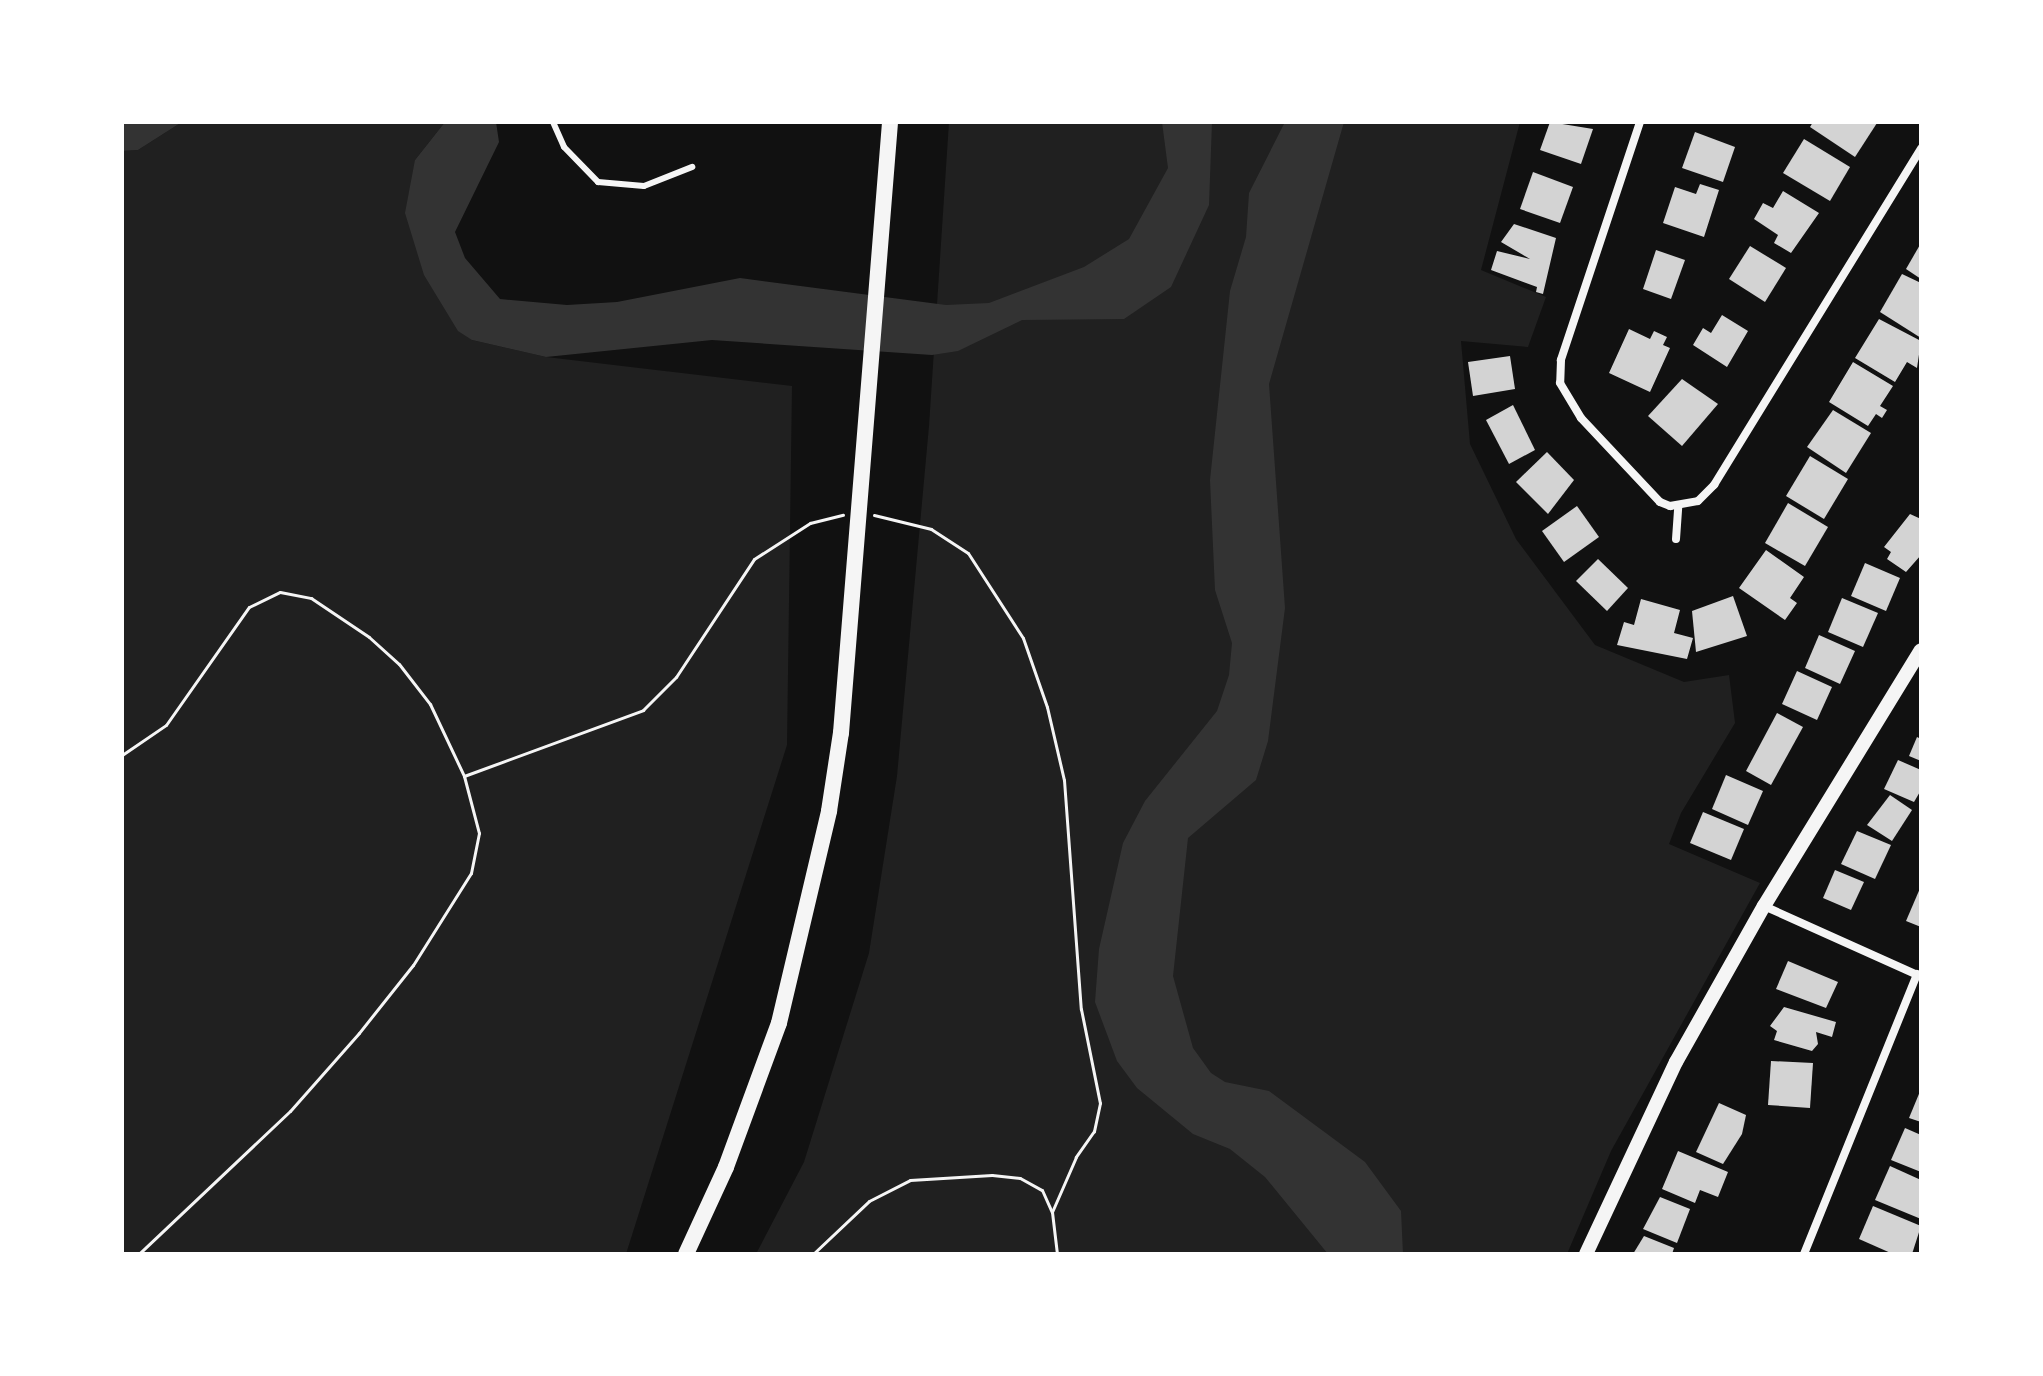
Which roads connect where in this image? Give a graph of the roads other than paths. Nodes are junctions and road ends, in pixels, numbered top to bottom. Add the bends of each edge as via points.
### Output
1 (553, 122) edge
2 (890, 122) edge
3 (1640, 122) edge
4 (1921, 149) edge
5 (692, 167) dead end
6 (1674, 507) junction
7 (1676, 539) dead end
8 (1921, 650) edge
9 (1764, 906) junction
10 (1919, 975) edge
11 (686, 1254) edge
12 (1586, 1254) edge
13 (1804, 1254) edge

1 - 5 lane via 564,147 598,182 644,186
2 - 11 main road via 849,639 829,811 787,995 762,1077
3 - 6 street via 1561,360 1560,383 1567,403 1660,502
4 - 6 street via 1714,485 1698,501
6 - 7 street
8 - 9 street
9 - 10 street
9 - 12 street via 1676,1062
10 - 13 street

